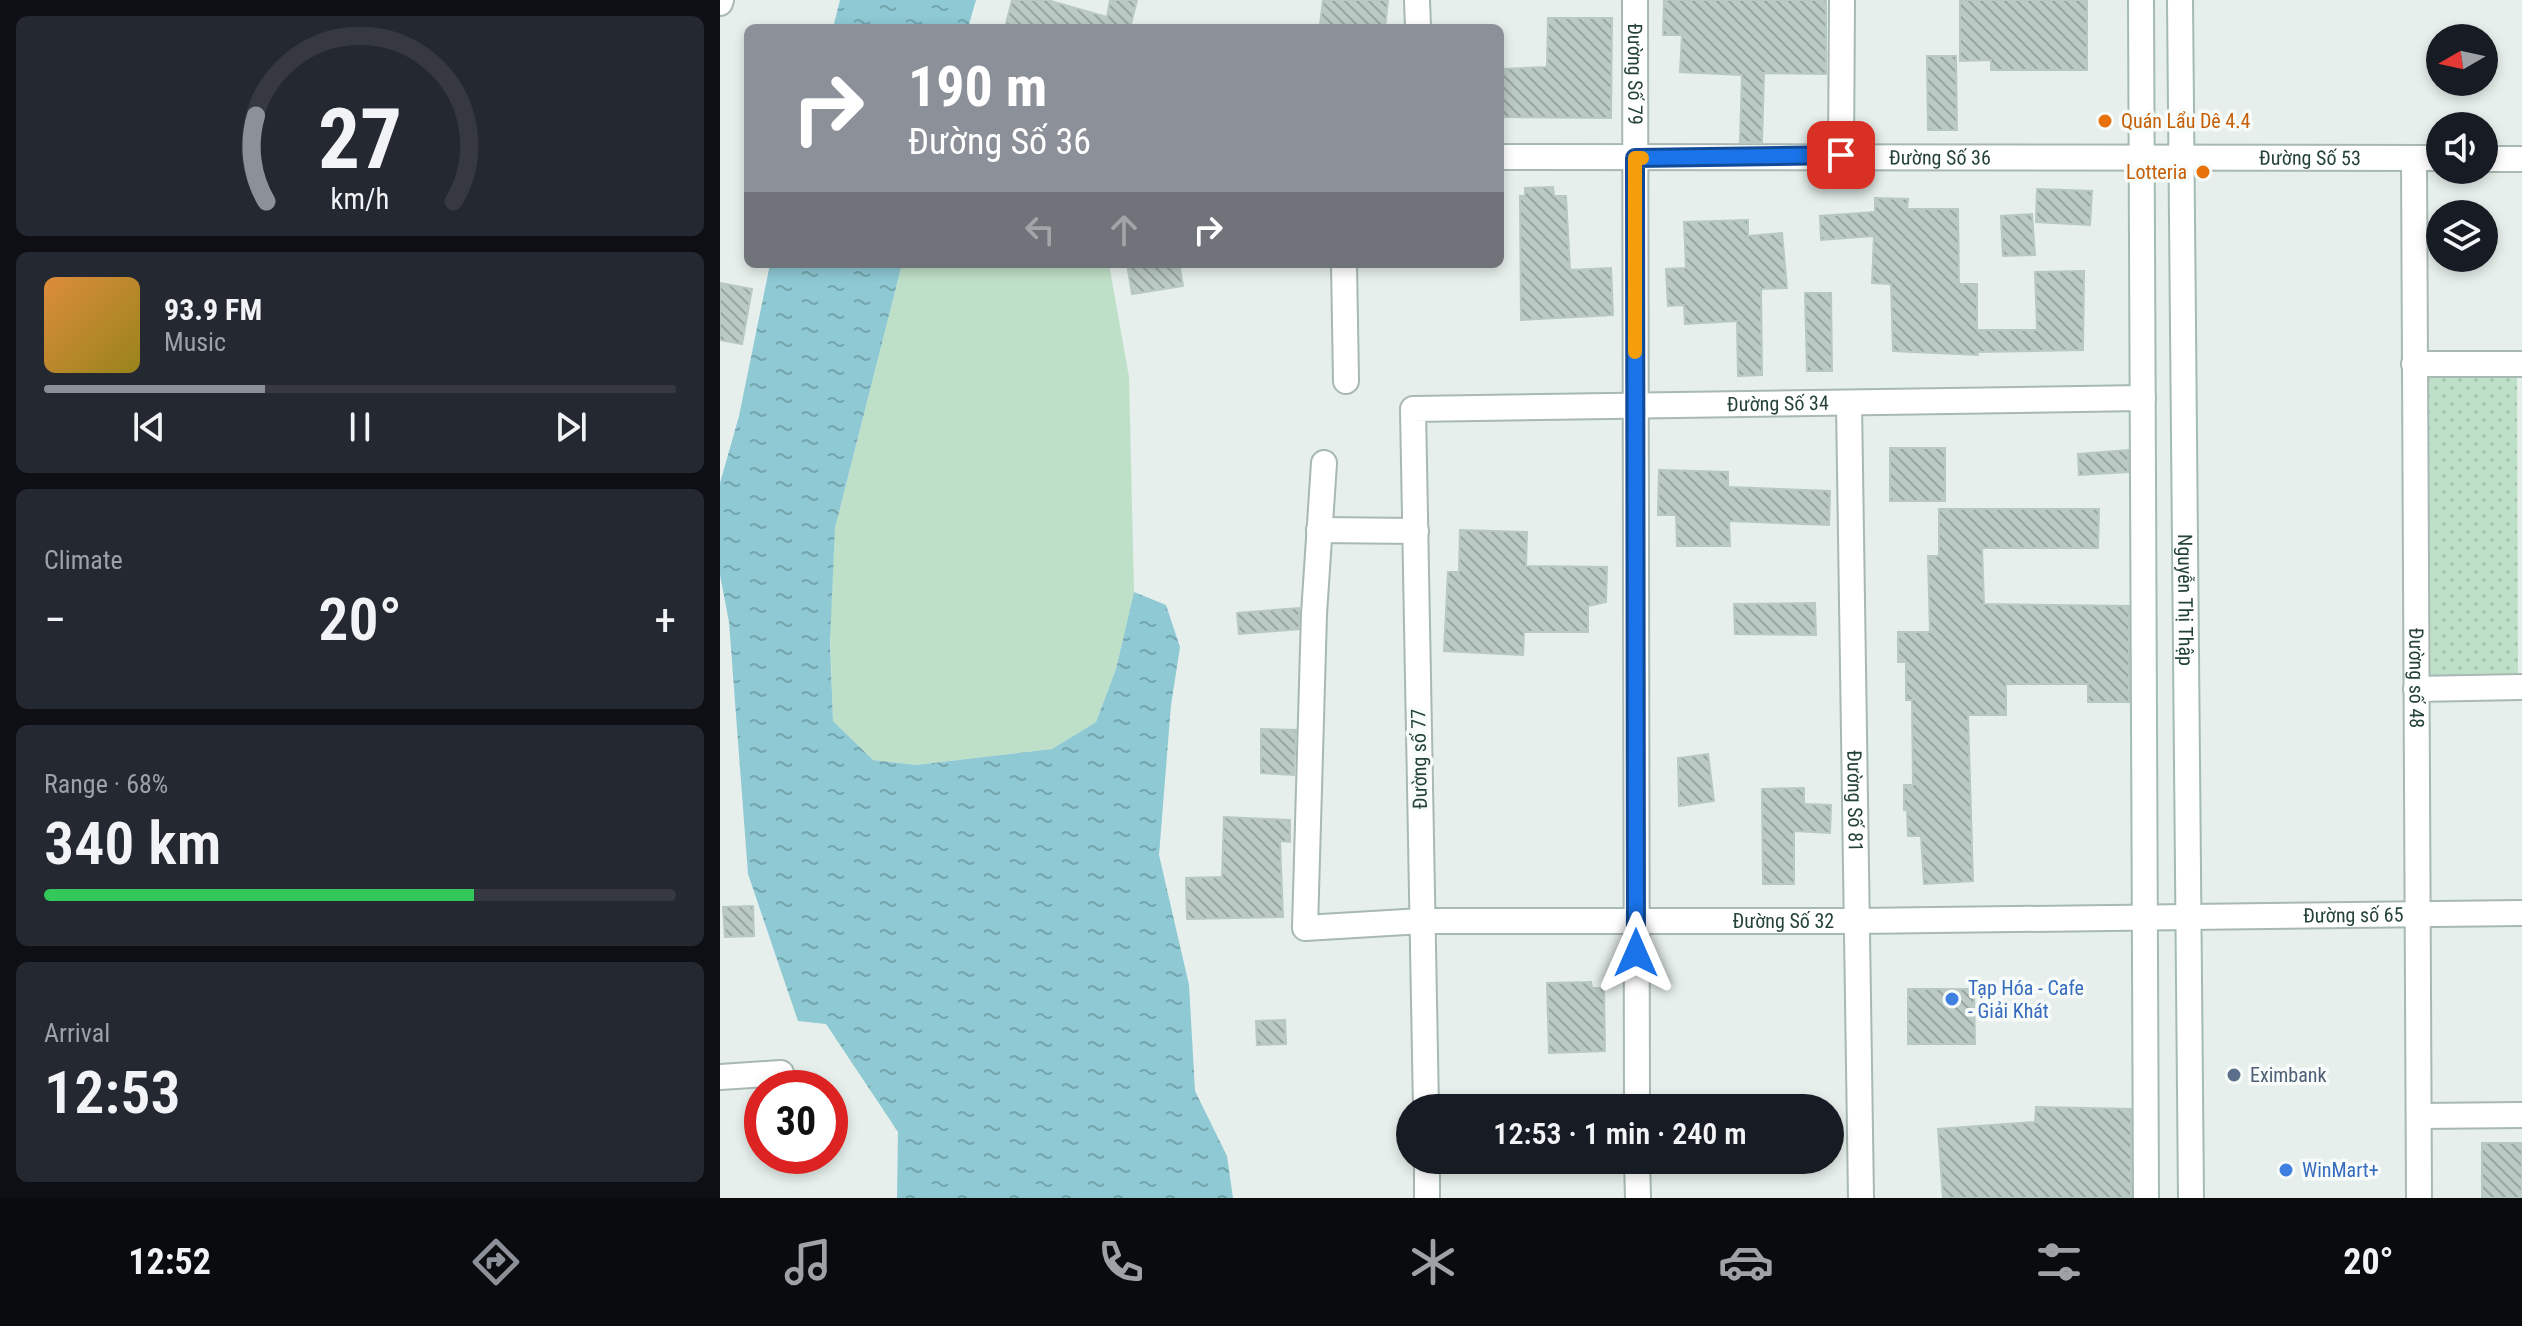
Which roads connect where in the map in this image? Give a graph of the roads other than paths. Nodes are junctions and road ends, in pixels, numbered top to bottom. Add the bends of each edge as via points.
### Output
1 (1417, 0) edge
2 (1635, 0) edge
3 (1842, 0) edge
4 (2141, 0) edge
5 (2180, 0) edge
6 (1418, 24) edge
7 (1841, 155) junction
8 (2141, 155) junction
9 (2180, 155) junction
10 (1504, 157) edge
11 (1635, 158) junction
12 (2414, 158) junction
13 (2426, 158) edge
14 (2498, 159) edge
15 (2522, 159) edge
16 (1344, 268) edge
17 (2414, 364) junction
18 (2522, 364) edge
19 (1346, 381) dead end
20 (2143, 398) junction
21 (1849, 403) junction
22 (1636, 406) junction
23 (1413, 409) joint
24 (1324, 463) dead end
25 (1319, 530) junction
26 (1416, 531) junction
27 (2522, 687) edge
28 (2416, 689) junction
29 (2522, 913) edge
30 (2417, 914) junction
31 (2143, 916) junction
32 (2186, 917) junction
33 (1422, 921) junction
34 (1856, 921) junction
35 (1635, 922) junction
36 (744, 1075) edge
37 (720, 1077) edge
38 (1426, 1094) edge
39 (1637, 1094) edge
40 (2522, 1115) edge
41 (2419, 1116) junction
42 (1427, 1174) edge
43 (1637, 1174) edge
44 (1427, 1198) edge
45 (1638, 1198) edge
46 (1861, 1198) edge
47 (2146, 1198) edge
48 (2191, 1198) edge
49 (2419, 1198) edge

1 - 6 street
2 - 11 street, Đường Số 79
3 - 7 street
4 - 8 street, Nguyễn Thị Thập
5 - 9 street, Nguyễn Thị Thập
7 - 8 street, Đường Số 36
7 - 11 street, Đường Số 36
8 - 9 street, Đường Số 36
8 - 20 street, Nguyễn Thị Thập
9 - 12 street, Đường Số 53
9 - 32 street, Nguyễn Thị Thập
10 - 11 street, Đường Số 36
11 - 22 street, Đường Số 79
12 - 13 street, Đường Số 53
12 - 17 street, Đường số 48
14 - 15 street
16 - 19 street
17 - 18 street
17 - 28 street, Đường số 48
20 - 21 street, Đường Số 34
20 - 31 street, Nguyễn Thị Thập
21 - 22 street, Đường Số 34
21 - 34 street, Đường Số 81
22 - 23 street, Đường Số 34
22 - 35 street, Đường Số 79
23 - 26 street, Đường số 77
24 - 25 street
25 - 26 street
25 - 33 street, Đường Số 32 via 1305,928
26 - 33 street, Đường số 77
27 - 28 street
28 - 30 street, Đường số 48
29 - 30 street, Đường số 65
30 - 32 street, Đường số 65
30 - 41 street, Đường số 48
31 - 32 street, Đường số 65
31 - 34 street, Đường Số 32
31 - 47 street, Nguyễn Thị Thập
32 - 48 street, Nguyễn Thị Thập
33 - 35 street, Đường Số 32
33 - 38 street, Đường số 77
34 - 35 street, Đường Số 32
34 - 46 street, Đường Số 81
35 - 39 street, Đường Số 79
36 - 37 street
40 - 41 street
41 - 49 street, Đường số 48
42 - 44 street
43 - 45 street

